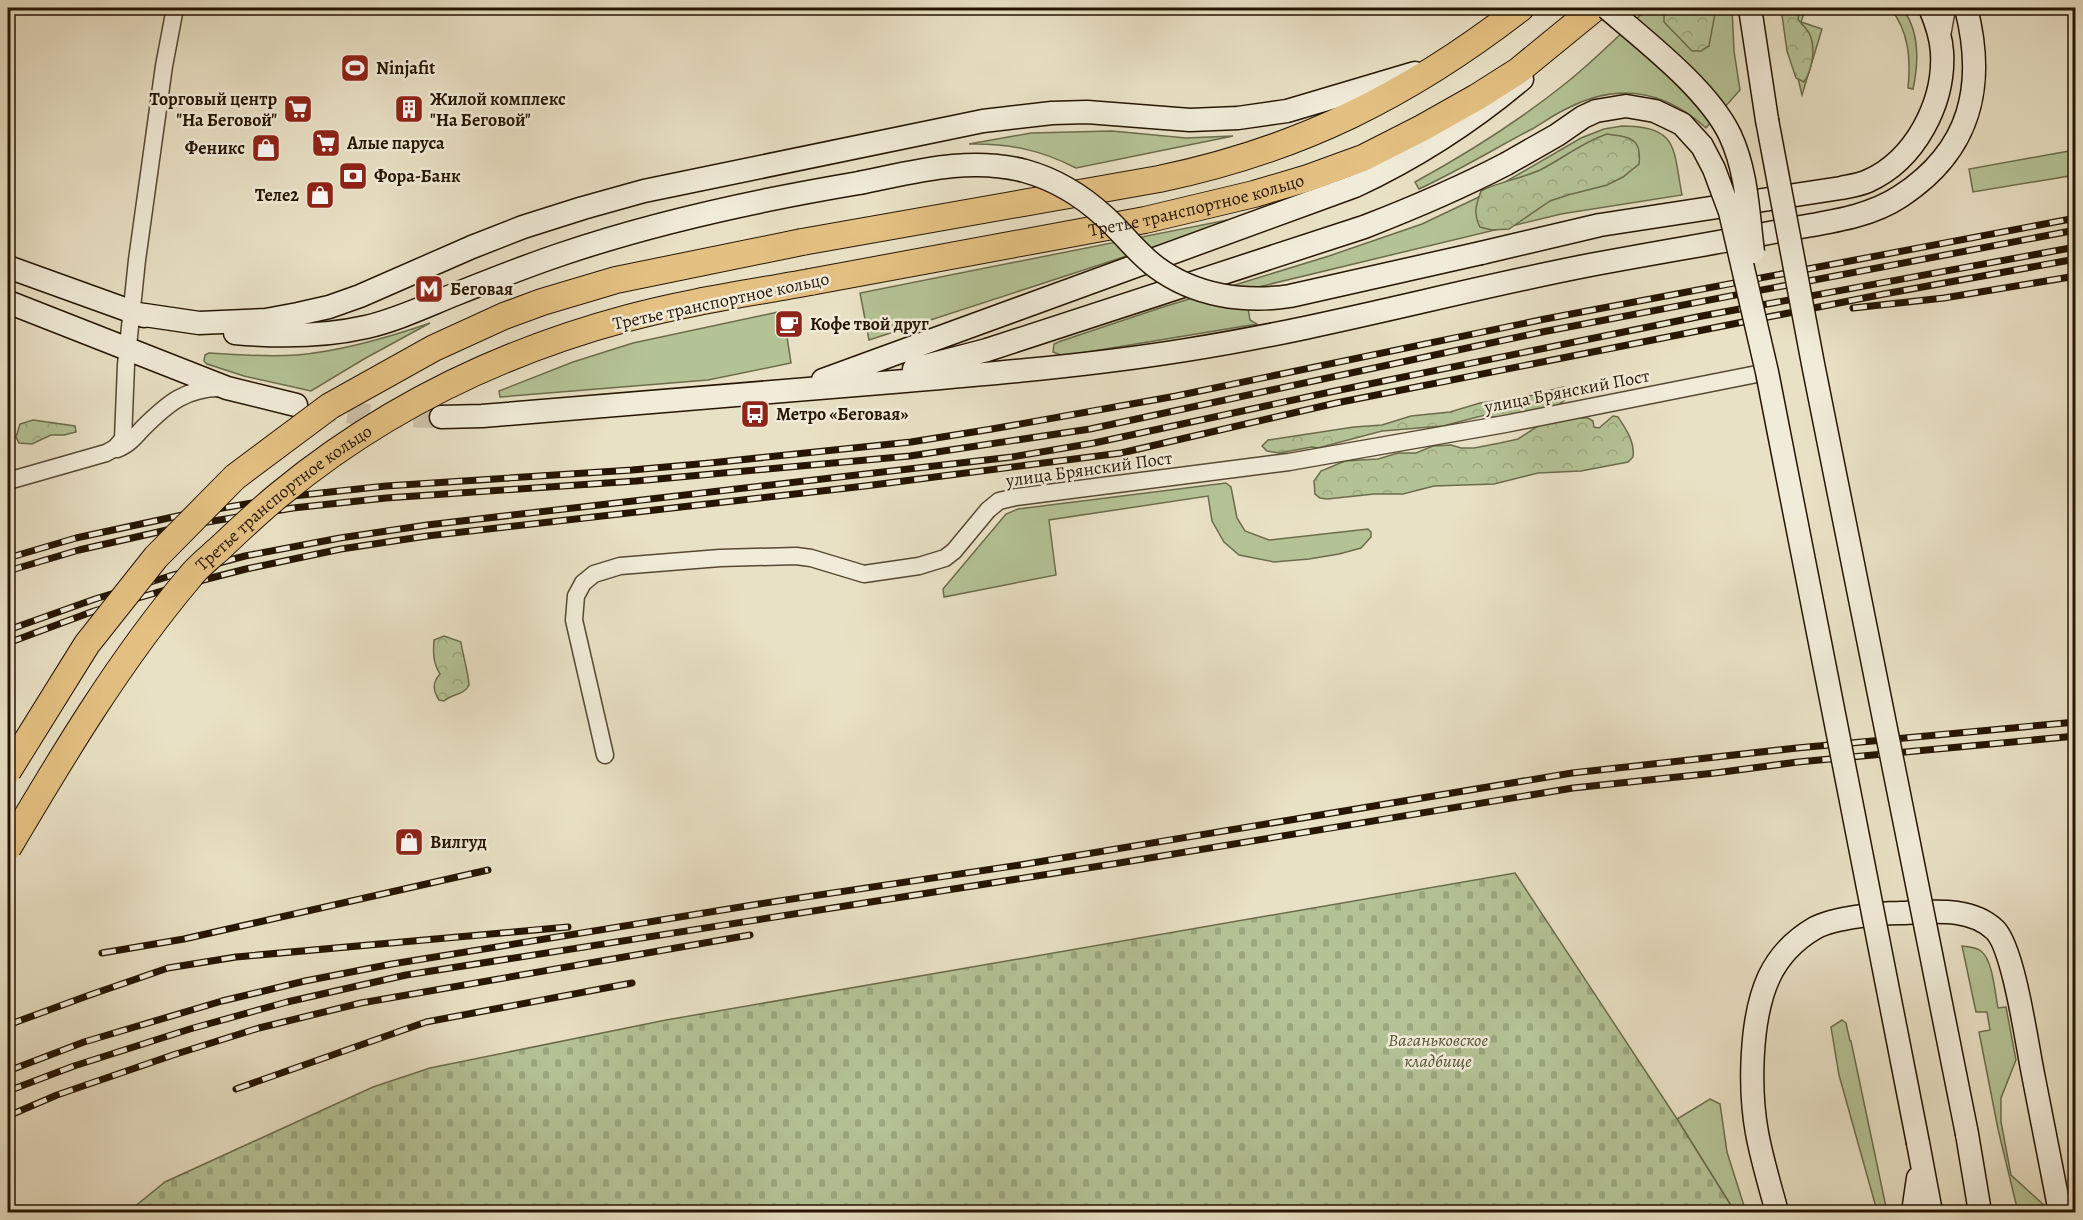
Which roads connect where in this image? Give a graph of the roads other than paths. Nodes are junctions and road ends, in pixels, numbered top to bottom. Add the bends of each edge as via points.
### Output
1 (175, 8) edge
2 (1521, 8) edge
3 (1750, 8) edge
4 (1930, 8) edge
5 (1947, 8) edge
6 (1597, 10) edge
7 (1967, 11) edge
8 (1942, 50) junction
9 (1445, 64) junction
10 (8, 267) edge
11 (8, 302) edge
12 (131, 313) junction
13 (127, 350) junction
14 (1767, 372) junction
15 (227, 388) junction
16 (813, 390) junction
17 (754, 395) junction
18 (296, 405) tunnel mouth
19 (441, 417) tunnel mouth
20 (106, 453) junction
21 (8, 481) edge
22 (605, 755) dead end
23 (8, 771) edge
24 (8, 848) edge
25 (1918, 1143) junction
26 (1767, 1177) junction
27 (1777, 1212) edge
28 (1788, 1212) edge
29 (1913, 1212) edge
30 (1931, 1212) edge
31 (1980, 1212) edge
32 (2060, 1212) edge

1 - 12 street
2 - 9 main road, Третье транспортное кольцо
3 - 31 main road, bridge via 1813,364
4 - 8 main road
5 - 8 street
6 - 14 main road, bridge via 1701,95 1730,136 1745,188
6 - 17 main road via 1486,108 1420,153 1363,183 844,374
6 - 24 main road, Третье транспортное кольцо, bridge via 1518,71 1477,97 1363,158 1308,178 1145,220 666,309 559,339 455,382 332,454 261,509 190,576 121,666
7 - 16 main road via 1974,57 1973,92 1953,145 1938,165 1904,194 1860,214 1580,267 1207,347 1067,366
8 - 12 main road, bridge via 1939,89 1924,128 1903,155 1870,180 1831,190 1600,225 1270,299 1203,292 1169,275 1145,257 1105,216 1068,190 1027,172 967,165 734,206 628,234 480,284 398,318 333,333 256,335
9 - 12 main road via 1287,111 1190,120 1087,112 1017,117 644,191 523,227 360,296 298,314 233,323 199,323
9 - 23 main road, Третье транспортное кольцо, bridge via 1314,133 1197,171 653,271 543,302 434,348 330,406 235,477 156,557 87,644
10 - 12 main road
11 - 13 main road
12 - 13 street
13 - 15 main road
13 - 20 street via 123,436
14 - 16 main road, bridge via 1744,264 1723,190 1702,146 1682,124 1668,116 1641,108 1612,108 1583,117 1460,188 1364,226 987,350
14 - 22 street, улица Брянский Пост via 1289,462 1016,497 999,501 988,510 945,558 909,568 864,574 796,556 620,566 594,574 576,596 574,620
14 - 25 main road, bridge
15 - 18 main road
15 - 20 street via 176,398 123,447
16 - 17 main road
17 - 19 main road
20 - 21 street
25 - 29 main road via 1918,1185
25 - 30 main road
26 - 27 main road
26 - 28 main road
26 - 32 main road via 1757,1131 1752,1076 1756,1024 1778,961 1791,946 1827,922 1891,913 1963,914 1995,931 2006,949

